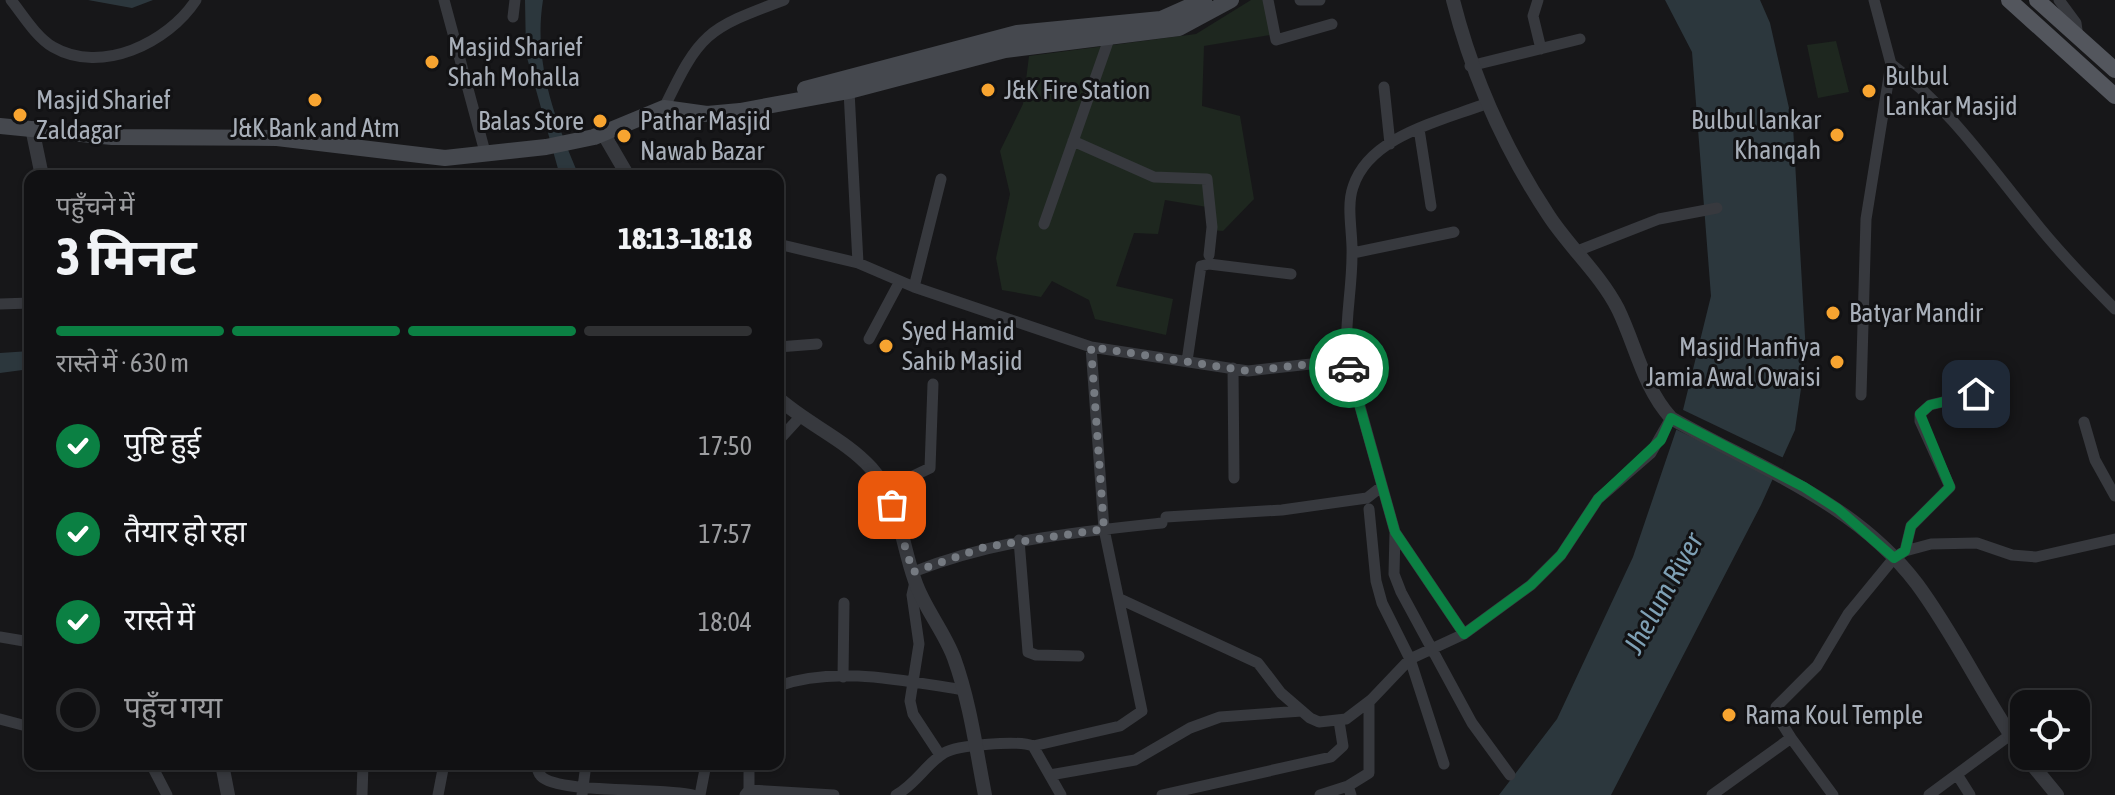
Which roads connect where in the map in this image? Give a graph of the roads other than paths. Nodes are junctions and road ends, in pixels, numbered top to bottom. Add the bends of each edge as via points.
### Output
1 (11, 0) edge
2 (196, 0) edge
3 (444, 0) edge
4 (515, 0) edge
5 (784, 0) edge
6 (1204, 0) edge
7 (1231, 0) edge
8 (1268, 0) edge
9 (1300, 0) edge
10 (1320, 0) edge
11 (1453, 0) edge
12 (1538, 0) edge
13 (1874, 0) edge
14 (2009, 0) edge
15 (2037, 0) edge
16 (2059, 0) edge
17 (513, 17) dead end
18 (1332, 24) dead end
19 (2078, 37) junction
20 (1109, 39) junction
21 (1580, 39) dead end
22 (1541, 49) junction
23 (1891, 64) junction
24 (2113, 64) edge
25 (1470, 66) junction
26 (1384, 87) dead end
27 (849, 91) junction
28 (2115, 96) edge
29 (778, 101) junction
30 (1485, 104) junction
31 (664, 108) junction
32 (0, 126) edge
33 (32, 128) junction
34 (1419, 129) junction
35 (598, 135) junction
36 (1073, 141) junction
37 (1390, 144) junction
38 (485, 152) junction
39 (41, 170) edge
40 (624, 170) edge
41 (941, 179) dead end
42 (1431, 206) dead end
43 (1717, 208) dead end
44 (1044, 224) dead end
45 (1454, 232) dead end
46 (784, 245) edge
47 (1577, 251) junction
48 (1353, 253) junction
49 (1209, 255) dead end
50 (858, 263) junction
51 (1291, 274) dead end
52 (900, 281) junction
53 (914, 287) junction
54 (24, 303) edge
55 (0, 304) edge
56 (2115, 309) edge
57 (869, 339) dead end
58 (817, 344) dead end
59 (784, 347) edge
60 (1091, 347) junction
61 (1347, 360) junction
62 (1187, 361) junction
63 (1233, 368) junction
64 (933, 384) dead end
65 (1976, 394) dead end
66 (1861, 395) dead end
67 (784, 403) edge
68 (800, 417) junction
69 (1671, 418) junction
70 (2084, 422) dead end
71 (784, 434) edge
72 (1234, 478) dead end
73 (1381, 487) junction
74 (886, 489) junction
75 (2115, 496) edge
76 (1369, 509) dead end
77 (1104, 529) junction
78 (1395, 532) junction
79 (2115, 539) edge
80 (1019, 540) junction
81 (1900, 555) junction
82 (914, 577) junction
83 (1120, 599) junction
84 (844, 603) dead end
85 (1464, 634) junction
86 (0, 637) edge
87 (24, 641) edge
88 (1434, 649) junction
89 (1079, 656) dead end
90 (1410, 659) junction
91 (843, 677) junction
92 (913, 682) junction
93 (784, 684) edge
94 (964, 690) junction
95 (1369, 702) junction
96 (1302, 711) junction
97 (0, 719) edge
98 (1339, 721) junction
99 (24, 725) edge
100 (2010, 735) joint
101 (1791, 738) junction
102 (1033, 746) junction
103 (977, 747) junction
104 (940, 755) junction
105 (1444, 764) dead end
106 (154, 770) edge
107 (223, 770) edge
108 (363, 770) edge
109 (443, 770) edge
110 (539, 770) edge
111 (585, 770) edge
112 (705, 770) edge
113 (749, 770) edge
114 (2036, 770) edge
115 (1050, 775) junction
116 (1510, 775) dead end
117 (1958, 776) junction
118 (1350, 790) edge
119 (583, 791) edge
120 (747, 792) edge
121 (166, 794) edge
122 (228, 795) edge
123 (362, 795) edge
124 (438, 795) edge
125 (693, 795) edge
126 (700, 795) edge
127 (834, 795) edge
128 (896, 795) edge
129 (985, 795) edge
130 (1061, 795) edge
131 (1162, 795) edge
132 (1320, 795) edge
133 (1712, 795) edge
134 (1833, 795) edge
135 (1929, 795) edge
136 (1970, 795) edge
137 (2057, 795) edge

1 - 2 street via 56,49 103,56 157,38
3 - 38 street
4 - 17 street
5 - 31 street via 711,31 690,54
6 - 29 main road via 1161,19 1017,33 789,93
7 - 20 main road via 1179,28
8 - 18 street via 1276,40
9 - 10 street
11 - 25 street
12 - 22 street via 1533,16
13 - 23 street
14 - 28 main road
15 - 19 main road
16 - 19 street via 2076,23
19 - 24 main road
20 - 27 main road via 1005,50
20 - 36 street
21 - 22 street
22 - 25 street
23 - 56 street via 1985,157
23 - 66 street via 1866,219
25 - 30 street
26 - 37 street
27 - 29 main road
27 - 50 street
29 - 31 main road via 707,114
30 - 34 street
30 - 47 street via 1550,217
31 - 35 main road
32 - 33 main road
33 - 38 main road via 112,137 277,138 445,158
33 - 39 street
34 - 37 street
34 - 42 street
35 - 38 main road via 546,147
35 - 40 street
36 - 44 street
36 - 49 street via 1154,177 1207,179
37 - 48 street via 1361,170 1352,188
41 - 53 street
43 - 47 street via 1659,219
45 - 48 street
46 - 50 street
47 - 69 street via 1617,308 1657,402
48 - 61 street
50 - 52 street
51 - 62 street via 1201,266
52 - 53 street
52 - 57 street
53 - 60 street
54 - 55 street
58 - 59 street
60 - 62 street
60 - 77 street
61 - 63 street via 1278,370
61 - 73 street
62 - 63 street
63 - 72 street
64 - 74 street via 930,468
65 - 81 street via 1930,405 1920,414 1950,487 1911,526
67 - 68 street
68 - 71 street
68 - 74 street via 870,467
69 - 81 street via 1804,487
69 - 85 street via 1656,447 1598,499 1561,555 1531,585
70 - 75 street via 2095,460
73 - 77 street via 1367,498
73 - 78 street
74 - 82 street
76 - 90 street via 1382,603
77 - 80 street
77 - 83 street
78 - 85 street
78 - 88 street via 1394,574
79 - 81 street via 2036,557 1977,543 1931,544
80 - 82 street via 955,555
80 - 89 street via 1028,652
81 - 100 street
81 - 101 street via 1848,614 1817,666 1776,707
82 - 92 street via 919,644
82 - 94 street via 941,627
83 - 96 street via 1258,663
83 - 102 street via 1142,711 1105,730
84 - 91 street
85 - 88 street
86 - 87 street
88 - 90 street
88 - 116 street via 1472,723
90 - 95 street
90 - 105 street
91 - 92 street
91 - 93 street
92 - 94 street
92 - 104 street via 913,714
94 - 103 street
95 - 98 street
95 - 118 street via 1369,773
96 - 98 street via 1319,722
96 - 115 street via 1220,717 1135,760
97 - 99 street
98 - 131 street via 1343,746 1331,757
100 - 117 street
101 - 133 street
101 - 134 street
102 - 103 street via 1019,742
102 - 115 street
103 - 104 street
103 - 129 street
104 - 128 street via 913,786
106 - 121 street
107 - 122 street
108 - 123 street
109 - 124 street
110 - 119 street via 546,780
111 - 119 street
112 - 126 street
113 - 120 street
114 - 137 street
115 - 130 street
117 - 135 street
117 - 136 street
118 - 132 street
119 - 125 street
120 - 127 street

